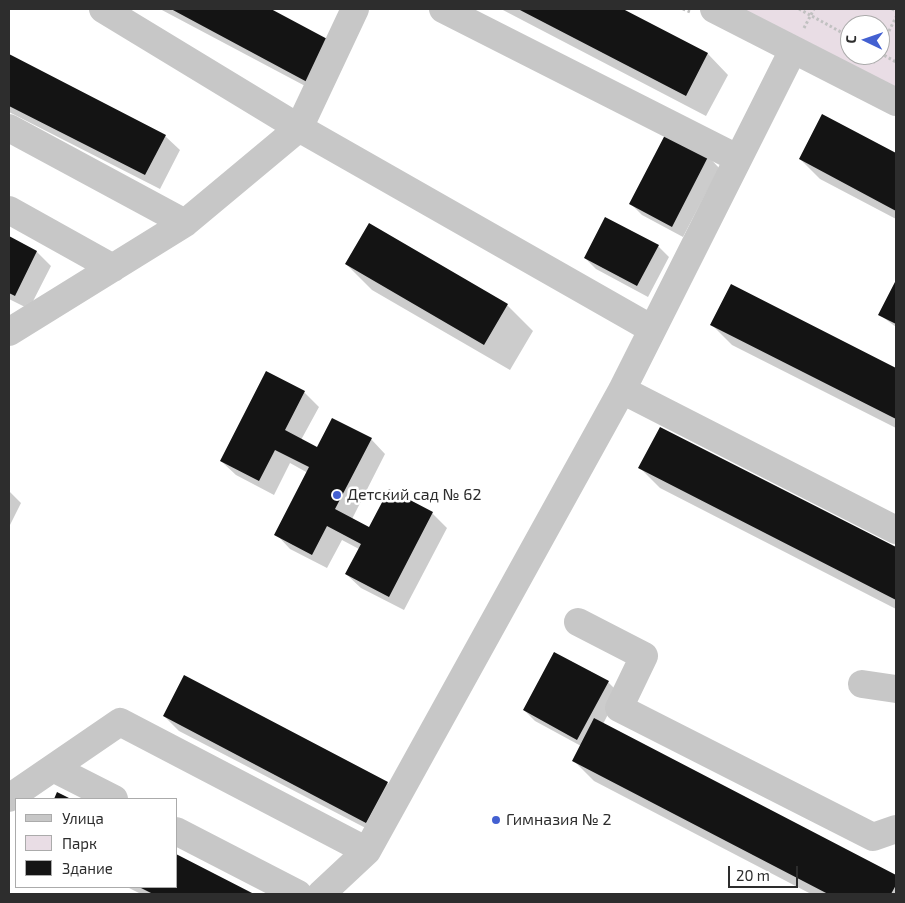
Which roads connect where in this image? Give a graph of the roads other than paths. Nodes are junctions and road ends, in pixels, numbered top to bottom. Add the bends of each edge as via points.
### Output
1 (104, 9) edge
2 (354, 9) edge
3 (443, 9) edge
4 (714, 9) edge
5 (793, 50) junction
6 (896, 102) edge
7 (9, 128) edge
8 (299, 128) junction
9 (738, 158) junction
10 (9, 210) edge
11 (185, 223) junction
12 (113, 268) junction
13 (652, 328) junction
14 (9, 332) edge
15 (622, 390) junction
16 (896, 530) edge
17 (578, 622) dead end
18 (862, 684) dead end
19 (896, 689) edge
20 (53, 768) junction
21 (9, 798) edge
22 (112, 798) edge
23 (896, 829) edge
24 (178, 833) edge
25 (367, 851) junction
26 (298, 894) edge
27 (321, 894) edge

1 - 8 lane
2 - 8 lane
3 - 9 lane
4 - 5 lane
5 - 6 lane
5 - 9 lane
7 - 11 lane
8 - 11 lane
8 - 13 lane
9 - 13 lane
10 - 12 lane
11 - 12 lane
12 - 14 lane
13 - 15 lane
15 - 16 lane
15 - 25 lane
17 - 23 lane via 644,656 619,708 873,837
18 - 19 lane
20 - 21 lane
20 - 22 lane
20 - 25 lane via 120,722
24 - 26 lane
25 - 27 lane

